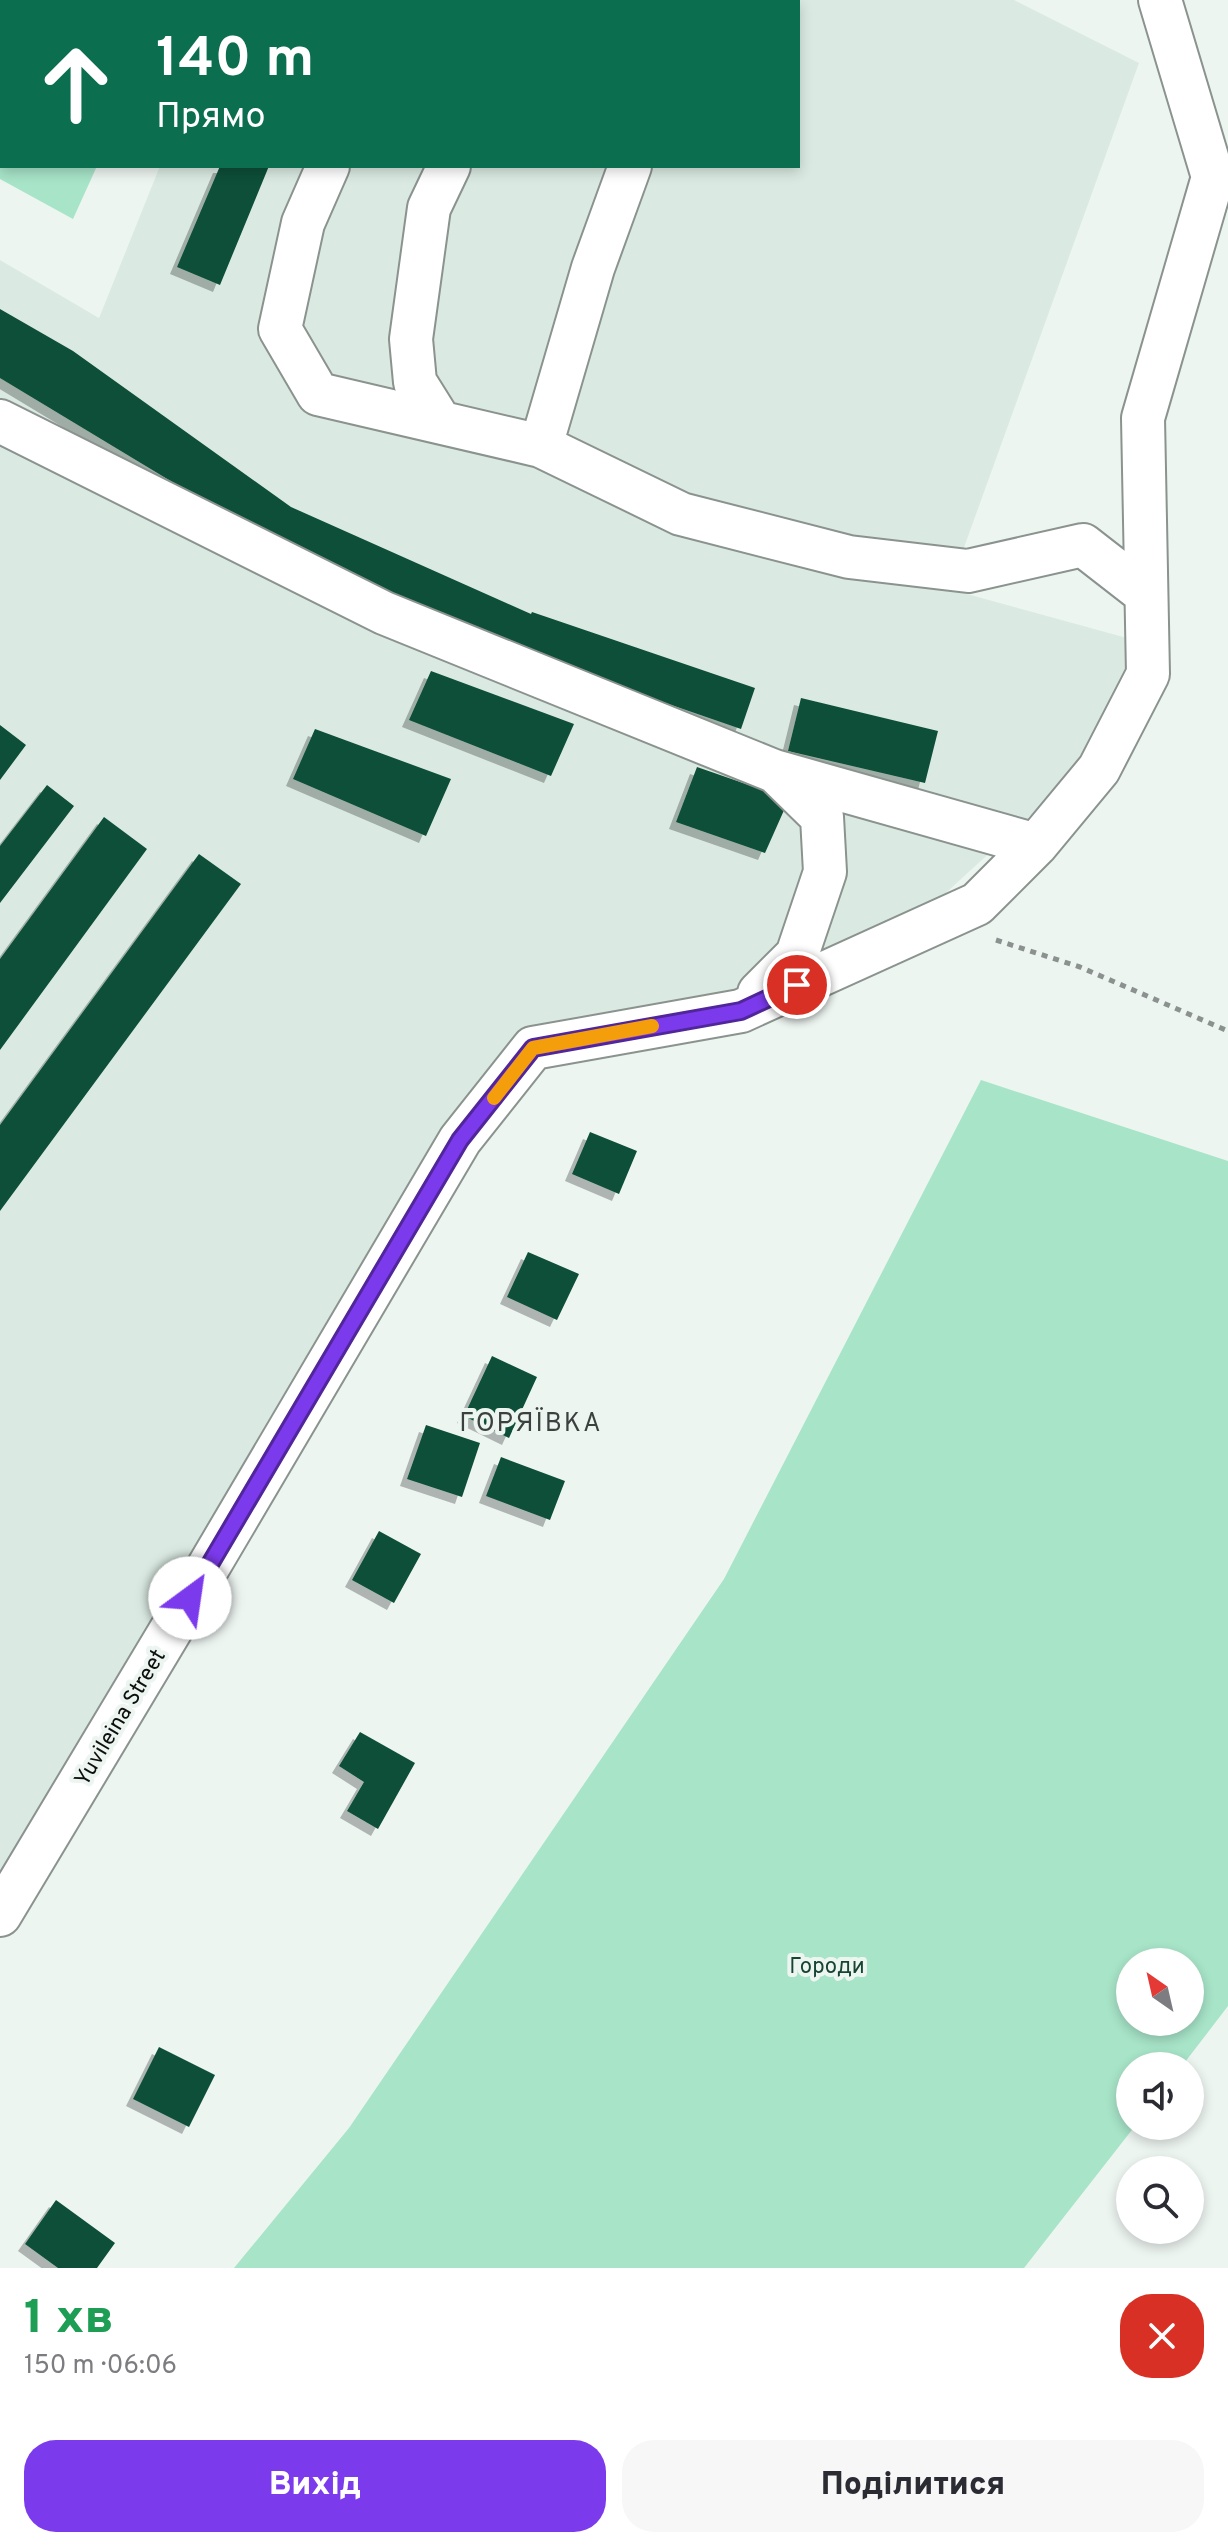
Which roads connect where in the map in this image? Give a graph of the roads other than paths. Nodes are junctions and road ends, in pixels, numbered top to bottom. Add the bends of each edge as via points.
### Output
1 (1160, 0) edge
2 (327, 168) edge
3 (448, 168) edge
4 (629, 168) edge
5 (0, 421) edge
6 (440, 422) junction
7 (541, 446) junction
8 (1146, 594) junction
9 (774, 771) junction
10 (1036, 845) junction
11 (741, 1011) junction
12 (0, 1915) edge

1 - 8 street, Yuvileina Street via 1213,177 1143,418
2 - 6 street via 303,223 280,329 318,394
3 - 6 street via 429,208 411,339 415,382
4 - 7 street via 593,268
5 - 9 street via 384,613
6 - 7 street
7 - 8 street via 681,514 849,557 968,571 1083,545
8 - 10 street, Yuvileina Street via 1148,674 1099,769
9 - 10 street
9 - 11 street via 822,817 825,872 797,955
10 - 11 street, Yuvileina Street via 977,904
11 - 12 street, Yuvileina Street via 533,1048 460,1140

